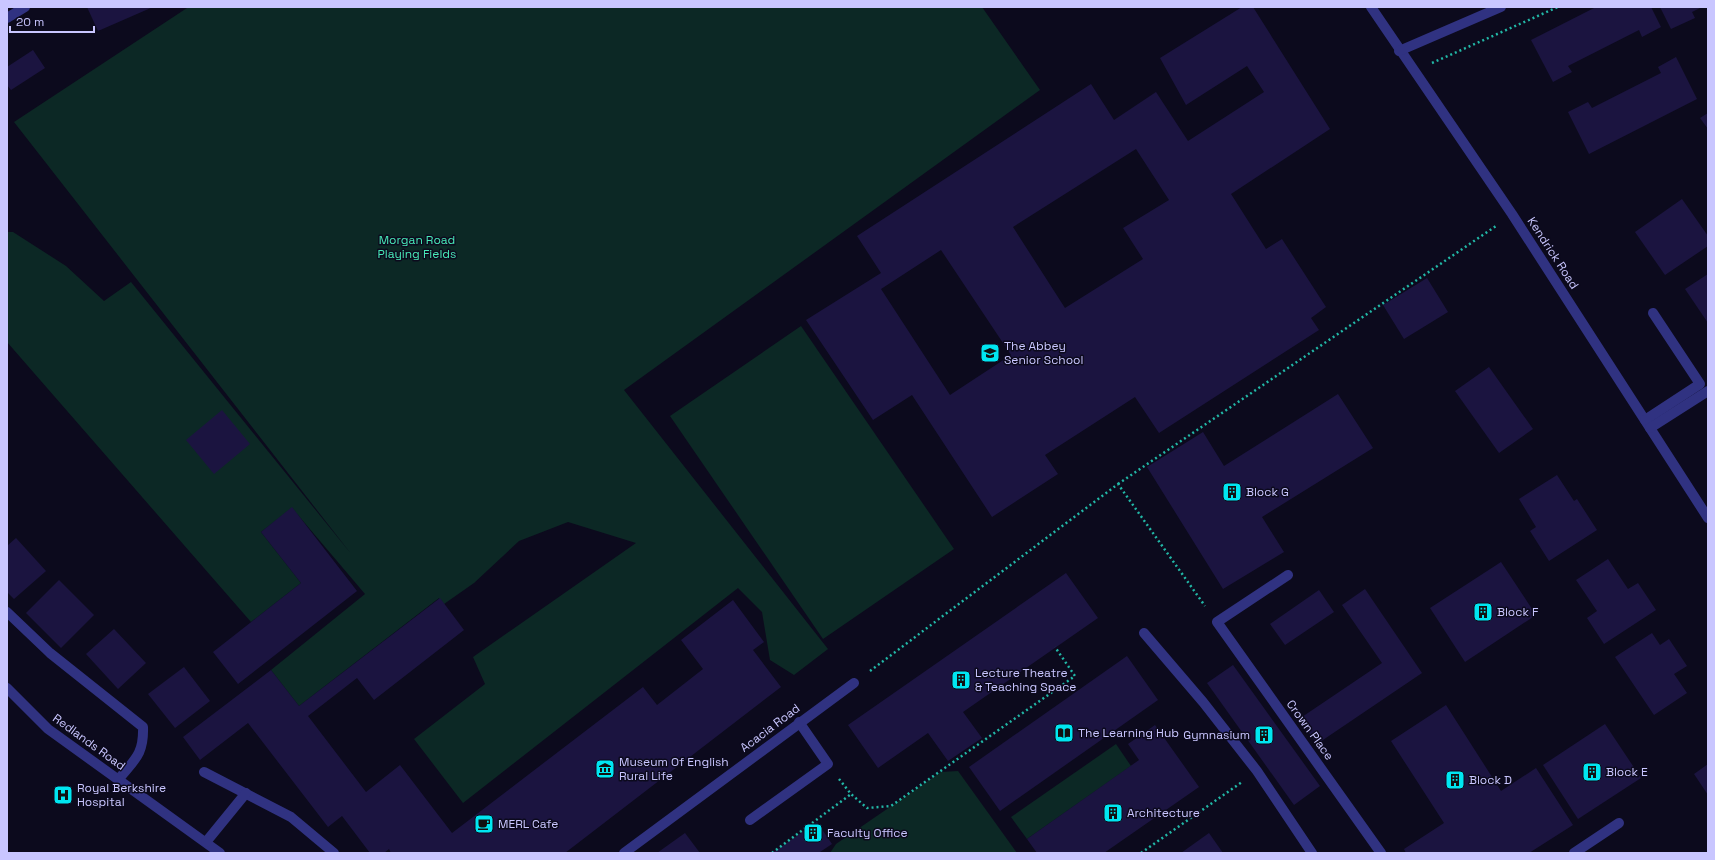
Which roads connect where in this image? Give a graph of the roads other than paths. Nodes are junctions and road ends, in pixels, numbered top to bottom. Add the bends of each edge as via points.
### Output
1 (26, 7) edge
2 (1370, 7) edge
3 (1501, 7) edge
4 (7, 18) edge
5 (1399, 51) junction
6 (1653, 313) dead end
7 (1708, 391) edge
8 (1648, 424) junction
9 (1708, 518) edge
10 (1288, 575) dead end
11 (7, 612) edge
12 (1144, 633) dead end
13 (854, 683) road end
14 (7, 688) edge
15 (799, 722) junction
16 (204, 772) dead end
17 (118, 780) junction
18 (246, 794) junction
19 (750, 820) dead end
20 (1619, 824) dead end
21 (206, 842) junction
22 (220, 853) edge
23 (334, 853) edge
24 (624, 853) edge
25 (1312, 853) edge
26 (1381, 853) edge
27 (1574, 853) edge

1 - 4 street
2 - 5 street, Kendrick Road
3 - 5 street
5 - 8 street, Kendrick Road via 1512,214
6 - 8 street via 1700,384
7 - 8 street
8 - 9 street, Kendrick Road
10 - 26 street, Crown Place via 1217,622
11 - 17 street via 50,653 143,727 144,742 140,753
12 - 25 street via 1257,771
13 - 15 street, Acacia Road
14 - 17 street, Redlands Road via 48,730
15 - 19 street via 828,764
15 - 24 street, Acacia Road
16 - 18 street
17 - 21 street, Redlands Road
18 - 21 street
18 - 23 street via 291,817
20 - 27 street
21 - 22 street, Redlands Road

